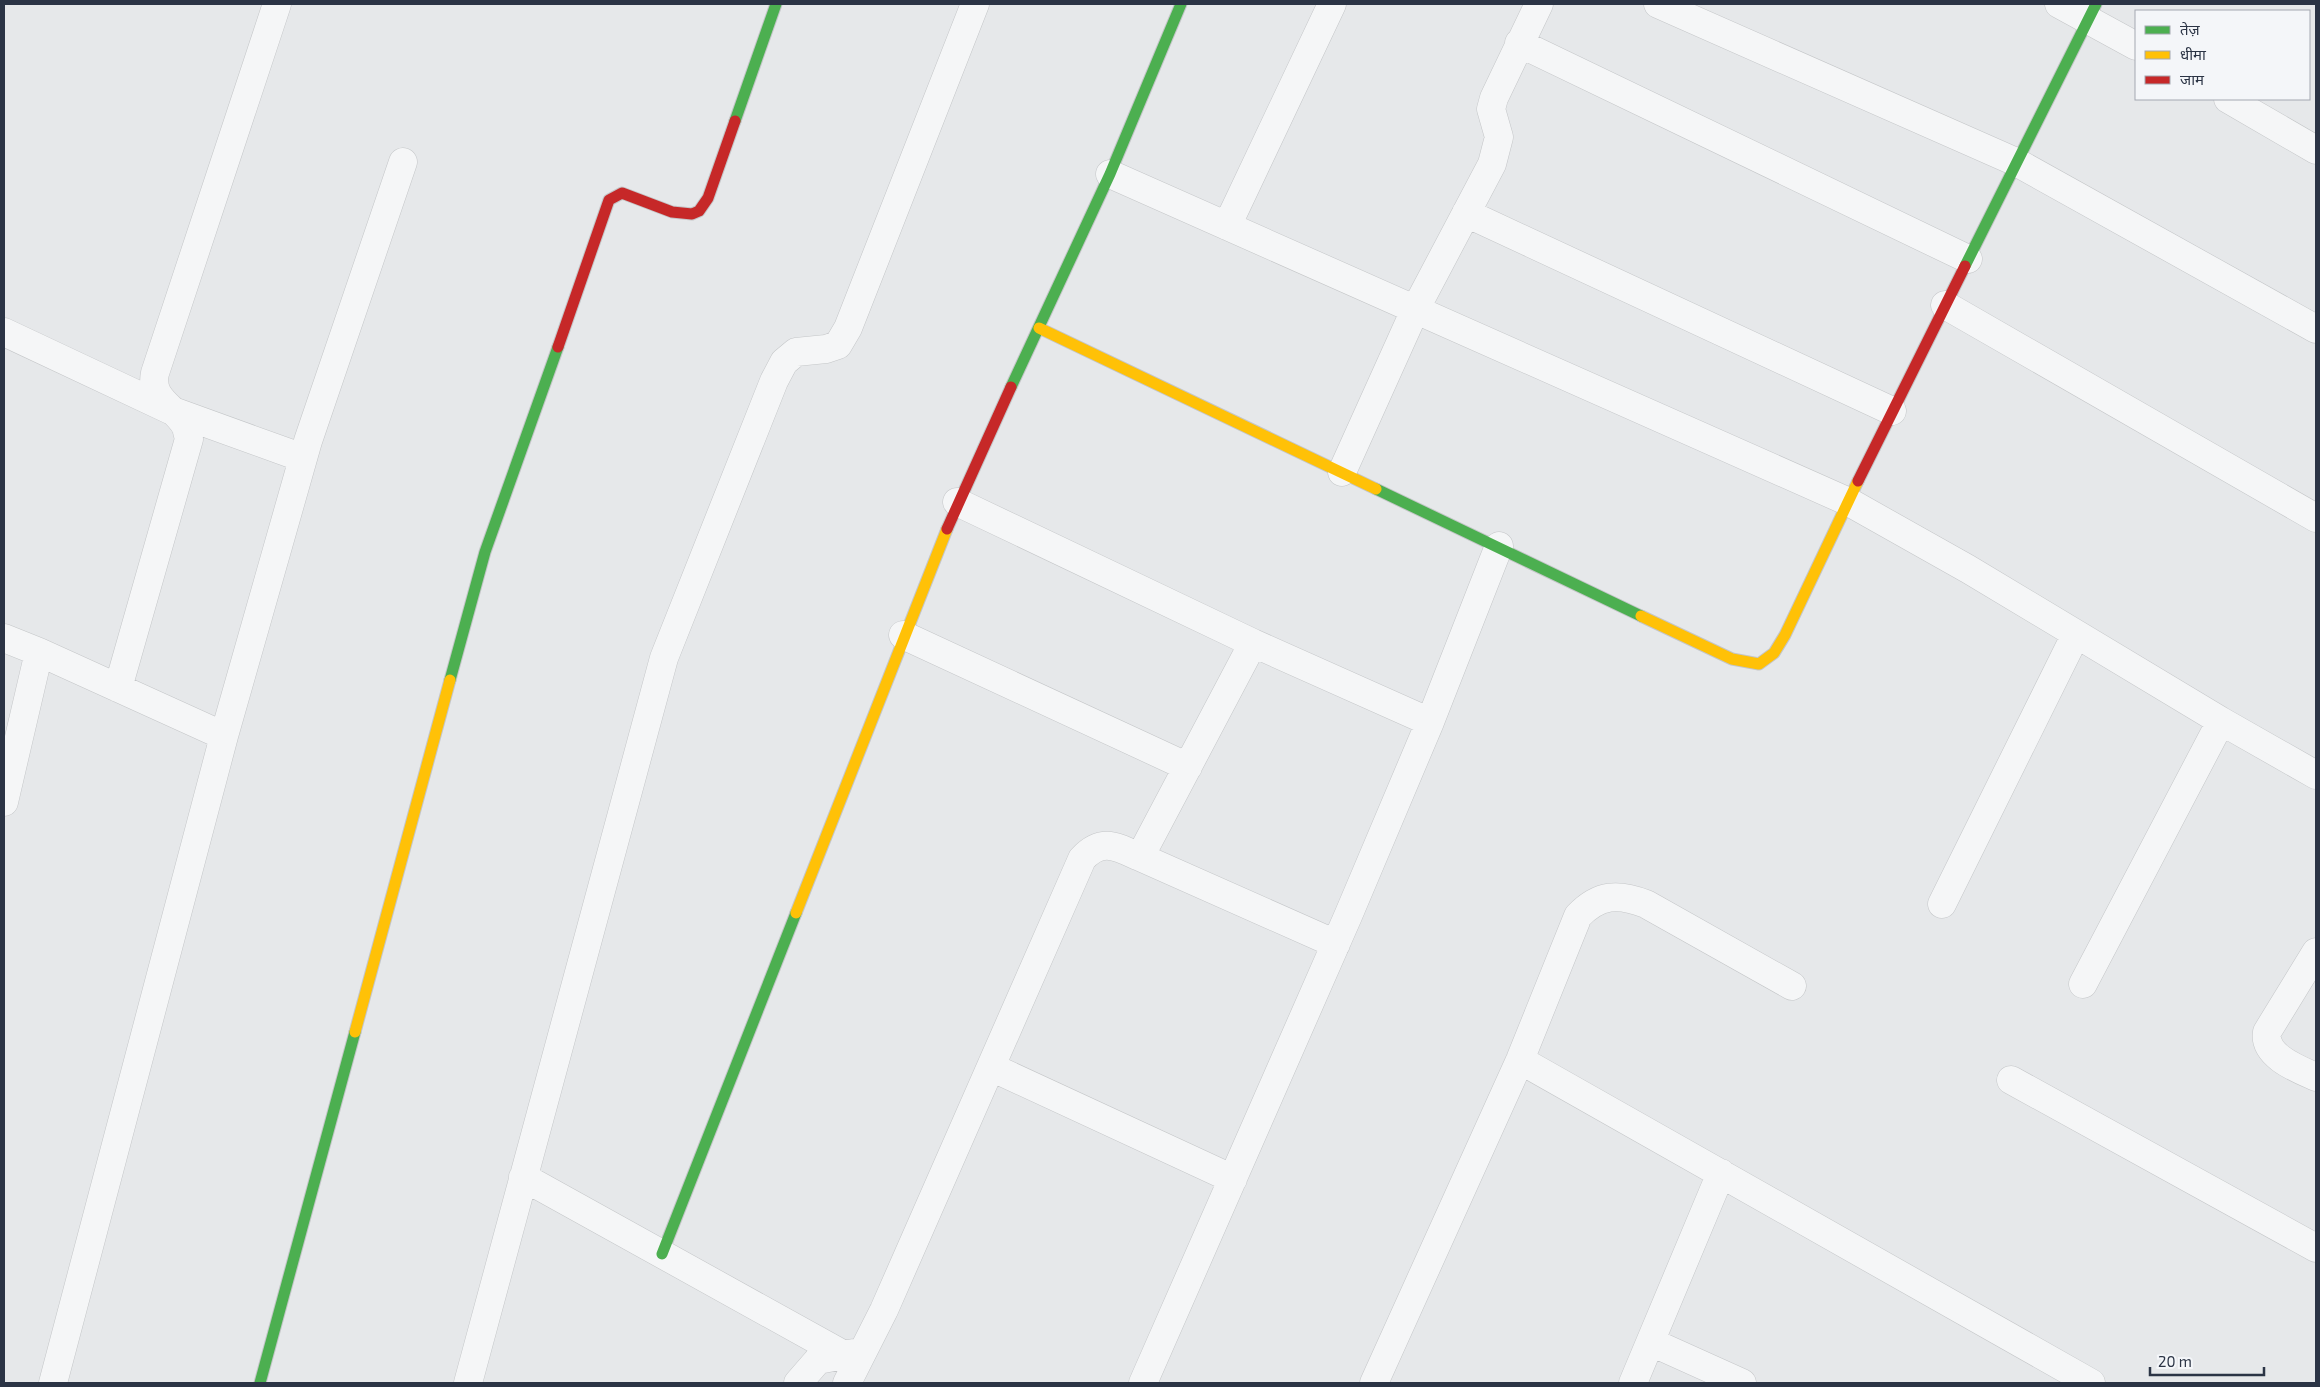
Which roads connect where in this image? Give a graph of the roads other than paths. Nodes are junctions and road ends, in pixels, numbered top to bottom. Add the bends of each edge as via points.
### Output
1 (278, 4) edge
2 (776, 4) edge
3 (975, 4) edge
4 (1181, 4) edge
5 (1332, 4) edge
6 (1539, 4) edge
7 (1658, 4) edge
8 (2059, 4) edge
9 (2093, 11) edge
10 (1519, 43) junction
11 (2135, 45) edge
12 (2230, 100) edge
13 (2316, 150) edge
14 (403, 162) dead end
15 (2016, 162) junction
16 (1110, 174) junction
17 (1466, 213) junction
18 (1227, 226) junction
19 (1968, 259) junction
20 (1945, 305) junction
21 (1415, 310) junction
22 (1039, 328) junction
23 (2316, 329) edge
24 (4, 332) edge
25 (170, 410) junction
26 (1892, 411) junction
27 (303, 458) junction
28 (1342, 472) junction
29 (956, 502) junction
30 (1850, 502) junction
31 (2316, 518) edge
32 (1499, 546) junction
33 (2076, 634) junction
34 (903, 636) junction
35 (4, 638) edge
36 (1253, 643) junction
37 (39, 652) junction
38 (118, 688) junction
39 (2221, 721) junction
40 (1430, 722) junction
41 (224, 736) junction
42 (1188, 767) junction
43 (2316, 775) edge
44 (4, 802) edge
45 (1140, 857) junction
46 (1942, 904) dead end
47 (1336, 944) junction
48 (2316, 952) edge
49 (2083, 984) dead end
50 (1792, 986) dead end
51 (1520, 1060) junction
52 (991, 1067) junction
53 (2316, 1077) edge
54 (2011, 1080) dead end
55 (1721, 1173) junction
56 (523, 1177) junction
57 (1233, 1179) junction
58 (2316, 1248) edge
59 (662, 1254) junction
60 (1651, 1342) junction
61 (853, 1353) junction
62 (53, 1383) edge
63 (260, 1383) edge
64 (468, 1383) edge
65 (798, 1383) edge
66 (847, 1383) edge
67 (1143, 1383) edge
68 (1374, 1383) edge
69 (1633, 1383) edge
70 (1742, 1383) edge
71 (2091, 1383) edge

1 - 25 street via 155,373 155,389
2 - 63 street via 708,198 700,211 690,216 676,214 622,193 609,200 606,207 485,552
3 - 56 street via 848,328 838,345 796,352 784,362 664,658
4 - 16 street
5 - 18 street
6 - 10 street
7 - 15 street
8 - 9 street
9 - 11 street
9 - 15 street
10 - 17 street via 1491,109 1499,137 1497,150
10 - 19 street
12 - 13 street
14 - 27 street
15 - 19 street
15 - 23 street
16 - 18 street
16 - 22 street
17 - 21 street
17 - 26 street
18 - 21 street
19 - 20 street
20 - 26 street
20 - 31 street
21 - 28 street
21 - 30 street
22 - 28 street
22 - 29 street
24 - 25 street
25 - 27 street
25 - 38 street via 185,426 189,439
26 - 30 street
27 - 41 street
28 - 32 street
29 - 34 street
29 - 36 street
30 - 32 street via 1785,635 1774,652 1759,664 1732,659
30 - 33 street
32 - 40 street
33 - 39 street
33 - 46 street
34 - 42 street
34 - 59 street
35 - 37 street
36 - 40 street
36 - 42 street
37 - 38 street
37 - 44 street
38 - 41 street
39 - 43 street
39 - 49 street
40 - 47 street
41 - 62 street
42 - 45 street
45 - 47 street
45 - 52 street via 1115,846 1102,846 1091,850 1082,859
47 - 57 street
48 - 53 street via 2267,1032 2266,1041 2270,1050 2297,1069
50 - 51 street via 1646,904 1630,897 1602,898 1589,904 1578,916
51 - 55 street
51 - 68 street
52 - 57 street
52 - 61 street via 884,1310
54 - 58 street
55 - 60 street
55 - 71 street
56 - 59 street
56 - 64 street
57 - 67 street
59 - 61 street
60 - 69 street
60 - 70 street
61 - 65 street via 818,1360
61 - 66 street

